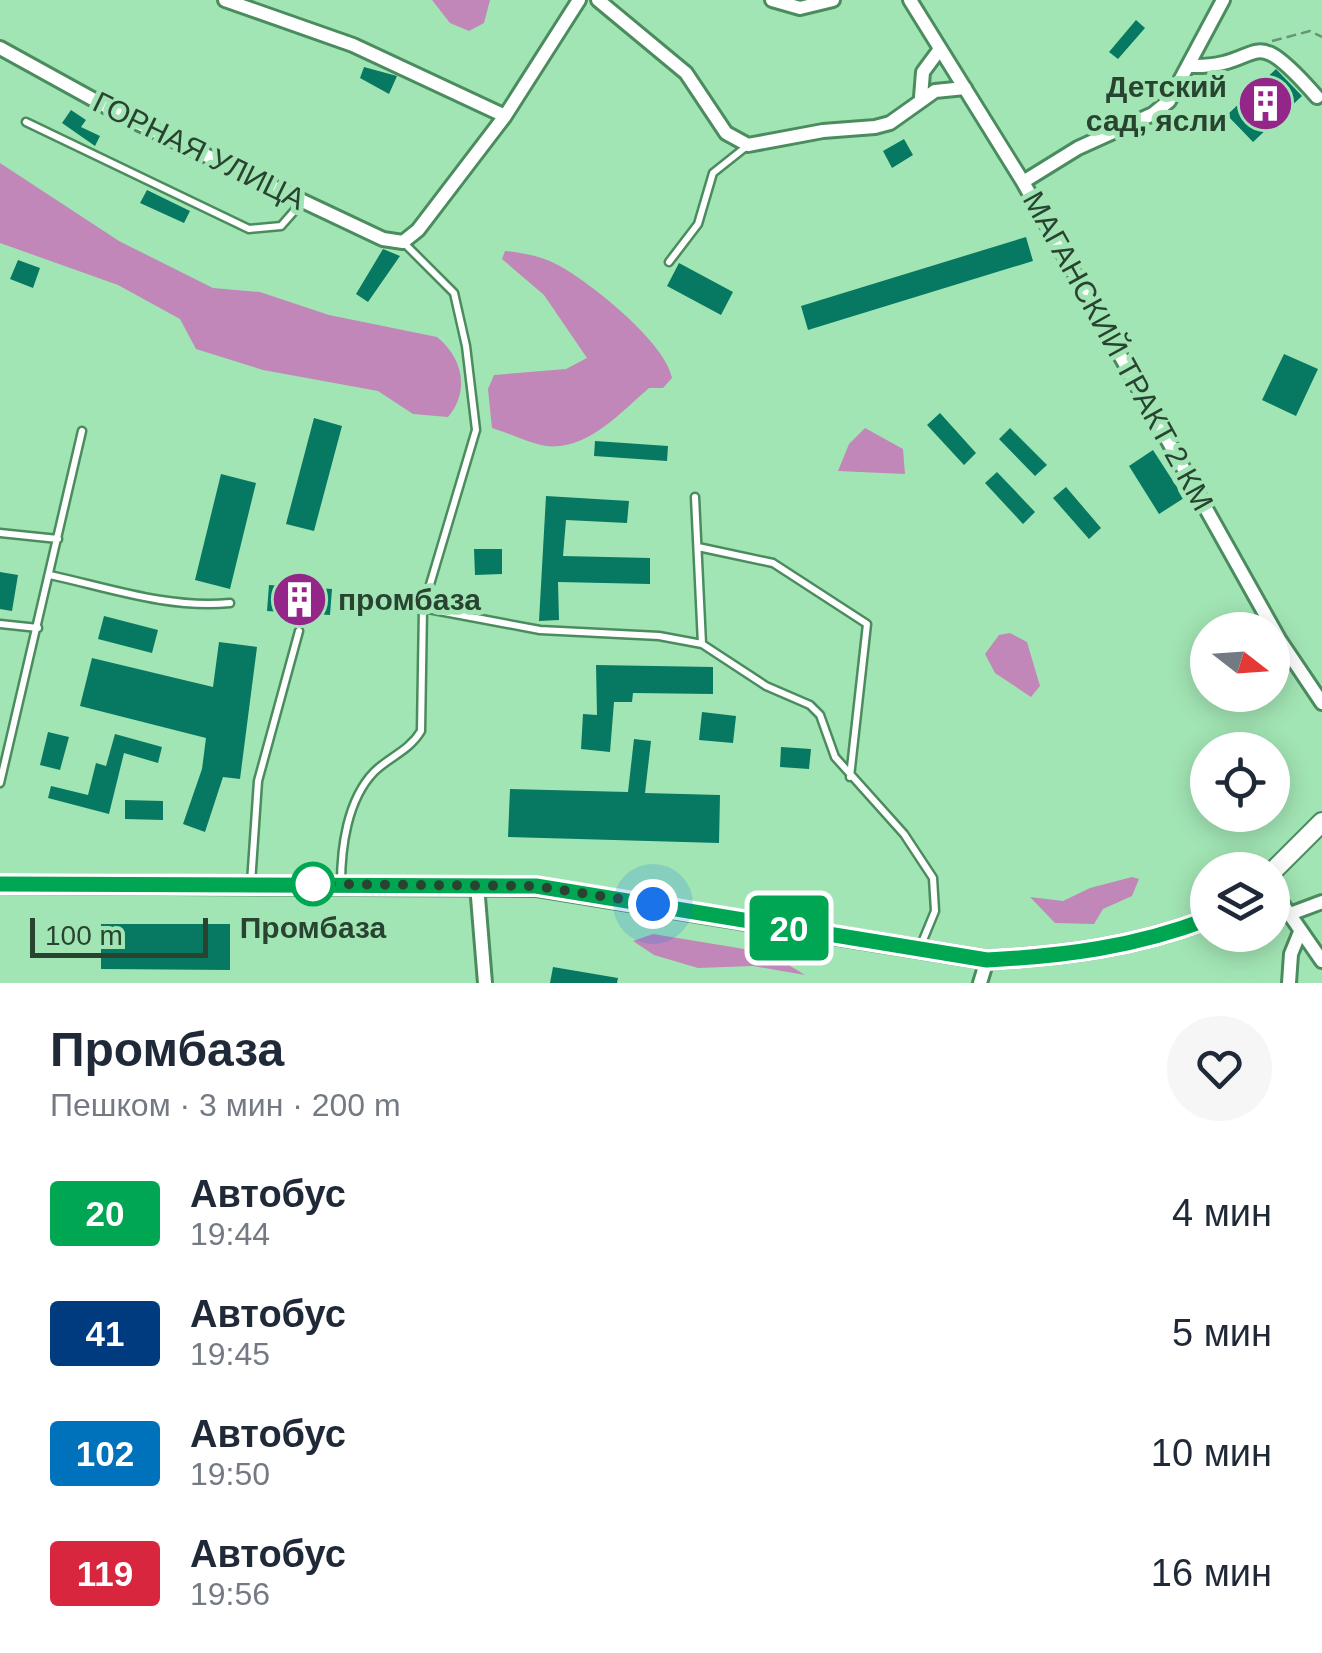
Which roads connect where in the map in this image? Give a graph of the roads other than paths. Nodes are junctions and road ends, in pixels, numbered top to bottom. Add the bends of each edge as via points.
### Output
1 (225, 0) edge
2 (580, 0) edge
3 (598, 0) edge
4 (772, 0) edge
5 (832, 0) edge
6 (910, 0) edge
7 (1223, 0) edge
8 (0, 48) edge
9 (940, 50) junction
10 (1189, 66) junction
11 (965, 88) junction
12 (921, 97) junction
13 (1317, 97) dead end
14 (505, 116) junction
15 (26, 122) dead end
16 (748, 146) junction
17 (1023, 182) junction
18 (303, 201) junction
19 (403, 242) junction
20 (669, 262) dead end
21 (82, 431) dead end
22 (695, 497) dead end
23 (0, 533) edge
24 (58, 540) junction
25 (698, 547) junction
26 (50, 575) junction
27 (230, 603) dead end
28 (423, 608) junction
29 (0, 624) edge
30 (38, 628) junction
31 (299, 631) dead end
32 (702, 644) junction
33 (1322, 704) edge
34 (850, 776) junction
35 (0, 783) edge
36 (1322, 822) edge
37 (1290, 854) edge
38 (0, 884) edge
39 (251, 884) junction
40 (342, 884) junction
41 (477, 885) junction
42 (1322, 902) edge
43 (1290, 914) joint
44 (1190, 925) edge
45 (1300, 932) junction
46 (918, 952) junction
47 (987, 960) junction
48 (1322, 961) edge
49 (485, 983) edge
50 (980, 983) edge
51 (1288, 983) edge

1 - 14 street via 353,45
2 - 14 street
3 - 16 street via 686,74 726,134
4 - 5 street via 800,8
6 - 9 street, МАГАНСКИЙ ТРАКТ 2 КМ
7 - 10 street
8 - 18 street, ГОРНАЯ УЛИЦА
9 - 11 street, МАГАНСКИЙ ТРАКТ 2 КМ
9 - 12 street via 923,72
10 - 13 street via 1265,50 1284,59
10 - 17 street via 1169,102 1153,114
11 - 12 street
11 - 17 street, МАГАНСКИЙ ТРАКТ 2 КМ
12 - 16 street via 890,123
14 - 19 street
15 - 18 lane via 249,229 280,226
16 - 20 lane via 713,173 698,224
17 - 33 street, МАГАНСКИЙ ТРАКТ 2 КМ
18 - 19 street, ГОРНАЯ УЛИЦА
19 - 28 lane via 454,294 475,400 471,454
21 - 24 lane
22 - 25 lane
23 - 24 lane
24 - 26 lane
25 - 32 lane
25 - 34 lane via 773,563 866,624
26 - 27 lane via 164,601
26 - 30 lane
28 - 32 lane via 540,630
28 - 40 lane via 420,731 414,743 376,770 354,805
29 - 30 lane
30 - 35 lane
31 - 39 lane via 258,781
32 - 34 lane via 766,686 810,705
34 - 46 lane via 904,834 933,878 936,911
36 - 37 main road
38 - 39 main road
39 - 40 main road
40 - 41 main road
41 - 46 main road via 583,892
41 - 49 street
42 - 43 street
43 - 45 street
44 - 47 main road via 1121,946
45 - 48 street
45 - 51 street
46 - 47 main road
47 - 50 street

